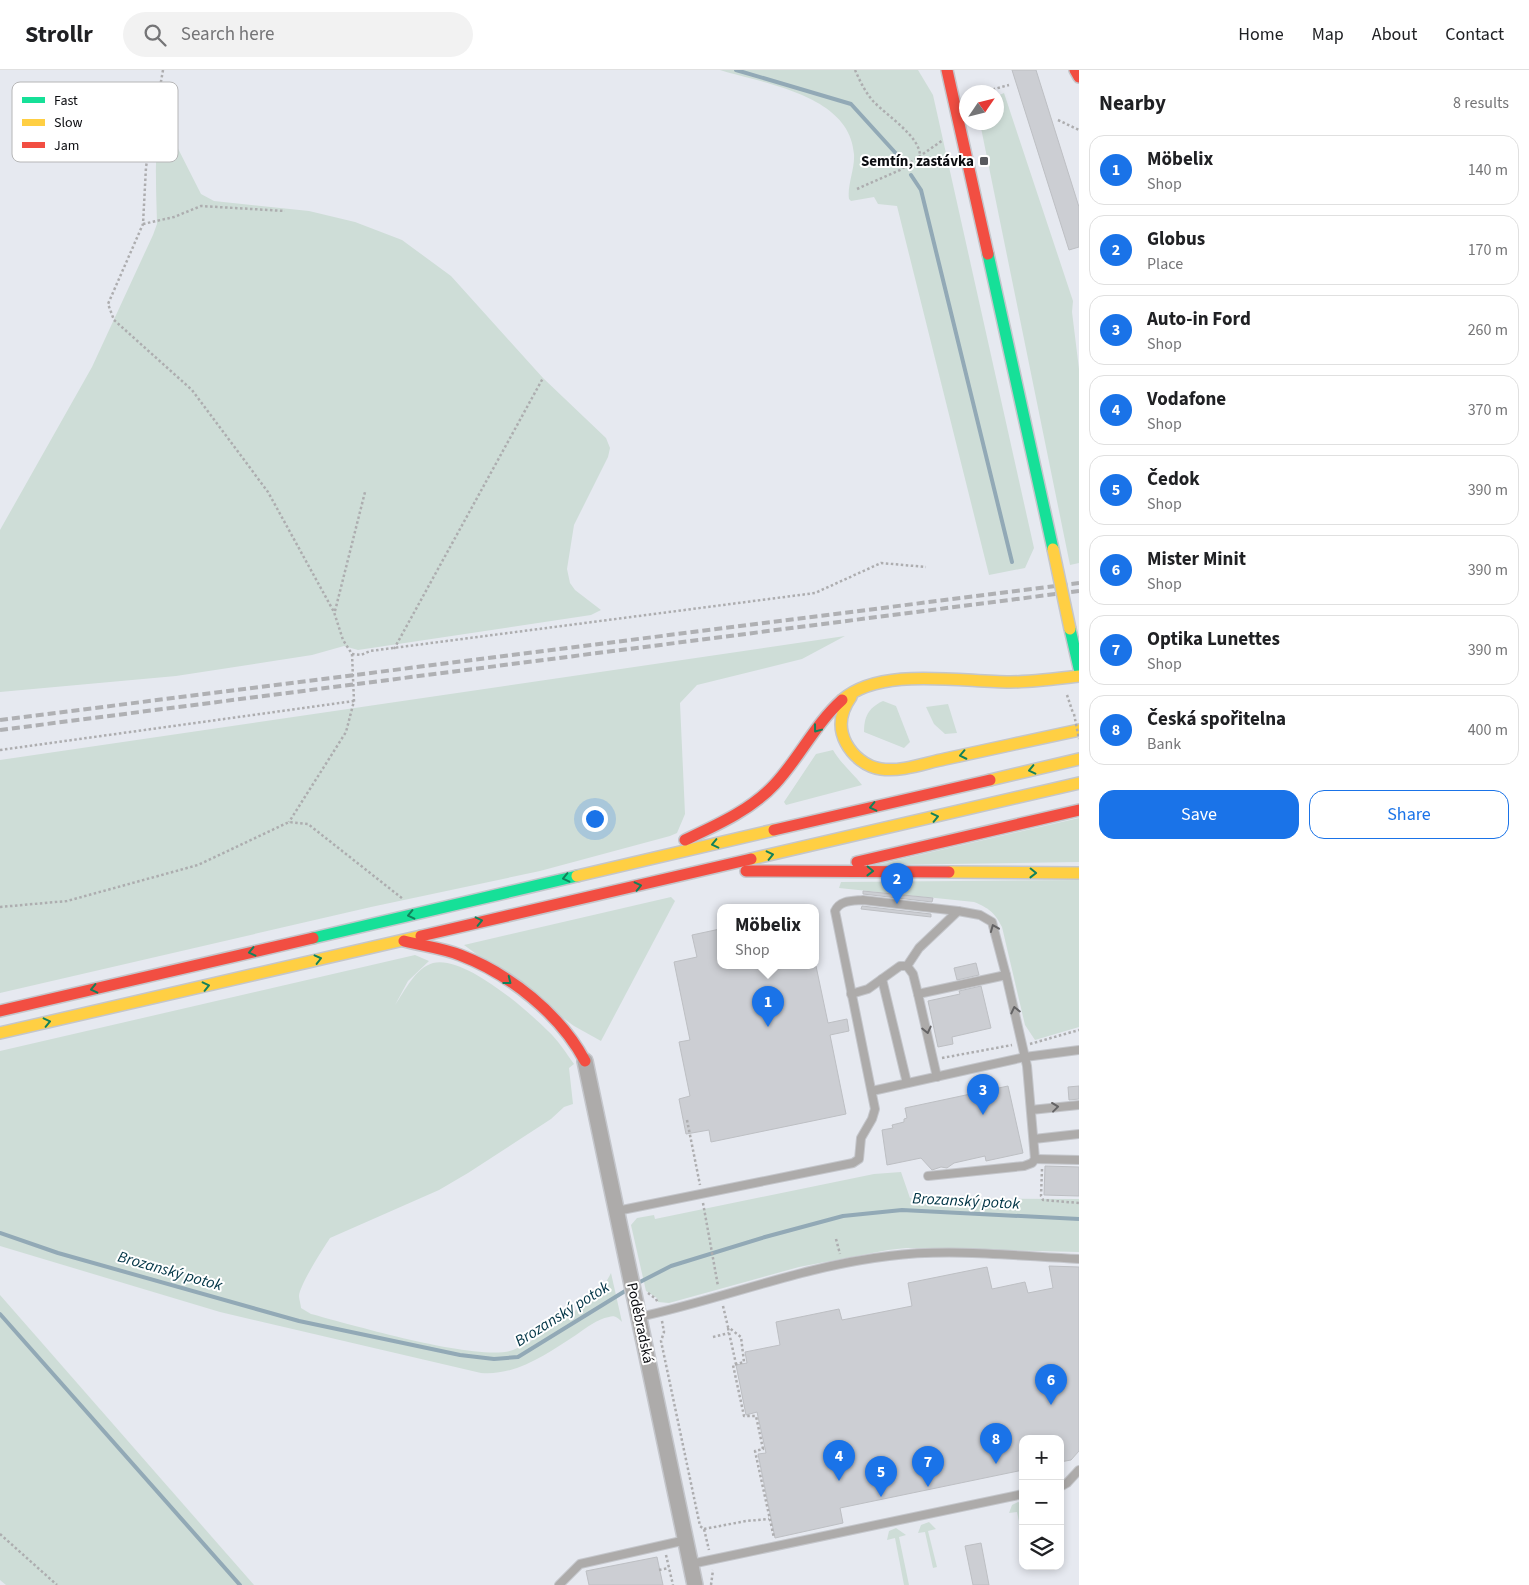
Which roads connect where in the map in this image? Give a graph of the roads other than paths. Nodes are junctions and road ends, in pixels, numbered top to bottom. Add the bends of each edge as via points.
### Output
1 (947, 70) edge
2 (954, 70) edge
3 (1075, 70) edge
4 (1079, 78) edge
5 (974, 195) junction
6 (1070, 628) junction
7 (1079, 644) edge
8 (1079, 668) edge
9 (1079, 676) edge
10 (866, 686) junction
11 (1079, 730) edge
12 (1079, 759) edge
13 (1079, 783) edge
14 (1079, 810) edge
15 (631, 863) junction
16 (822, 870) junction
17 (1079, 873) edge
18 (689, 874) junction
19 (958, 911) junction
20 (398, 940) junction
21 (907, 966) junction
22 (1006, 975) junction
23 (882, 979) junction
24 (851, 994) junction
25 (918, 994) junction
26 (0, 1011) edge
27 (0, 1033) edge
28 (1079, 1044) edge
29 (1079, 1050) edge
30 (1042, 1054) junction
31 (1025, 1058) junction
32 (585, 1061) joint
33 (937, 1077) junction
34 (907, 1083) junction
35 (872, 1091) junction
36 (1079, 1104) edge
37 (1031, 1110) junction
38 (1079, 1134) edge
39 (1034, 1139) junction
40 (1038, 1160) junction
41 (1079, 1160) edge
42 (928, 1176) dead end
43 (617, 1212) junction
44 (1079, 1259) edge
45 (639, 1317) junction
46 (1079, 1470) edge
47 (1064, 1485) edge
48 (1019, 1495) edge
49 (686, 1540) junction
50 (691, 1564) junction
51 (559, 1585) edge
52 (695, 1585) edge

1 - 5 main road
2 - 5 main road via 965,118
3 - 4 main road
5 - 6 main road, bridge
6 - 7 main road
6 - 8 main road
9 - 10 main road via 1013,682 892,680
11 -> 10 main road via 911,766 875,768 852,754 841,733 843,708 848,699
10 -> 15 main road via 835,707 781,777 754,803 722,823
12 -> 15 main road
18 -> 13 main road
14 - 16 main road
15 -> 26 main road
16 -> 17 main road
16 - 18 main road
20 -> 18 main road
19 - 21 lane via 919,948
22 -> 19 lane via 992,922 980,915
19 - 24 lane via 862,900 837,906 835,911
27 -> 20 main road
20 -> 32 main road via 458,954 502,976 563,1028
21 - 23 lane via 900,966
21 - 25 lane via 913,974
22 - 25 lane
31 -> 22 lane
23 - 24 lane via 868,989
23 - 34 lane
24 - 35 lane
25 -> 33 lane
28 - 30 lane
29 - 30 lane
30 - 31 lane
31 - 33 lane
31 - 37 lane
32 - 43 street, Poděbradská
33 - 34 lane
34 - 35 lane
35 - 43 lane via 875,1114 863,1132 857,1161
37 -> 36 lane
37 - 39 lane
38 - 39 lane
39 - 40 lane
40 - 41 lane
40 - 42 lane via 1024,1166
43 - 45 street, Poděbradská via 630,1274 639,1292
44 - 45 lane via 920,1253 842,1263
45 - 49 street, Poděbradská
46 - 47 lane
48 - 50 lane
49 - 50 street, Poděbradská
49 - 51 lane via 580,1564
50 - 52 street, Poděbradská

